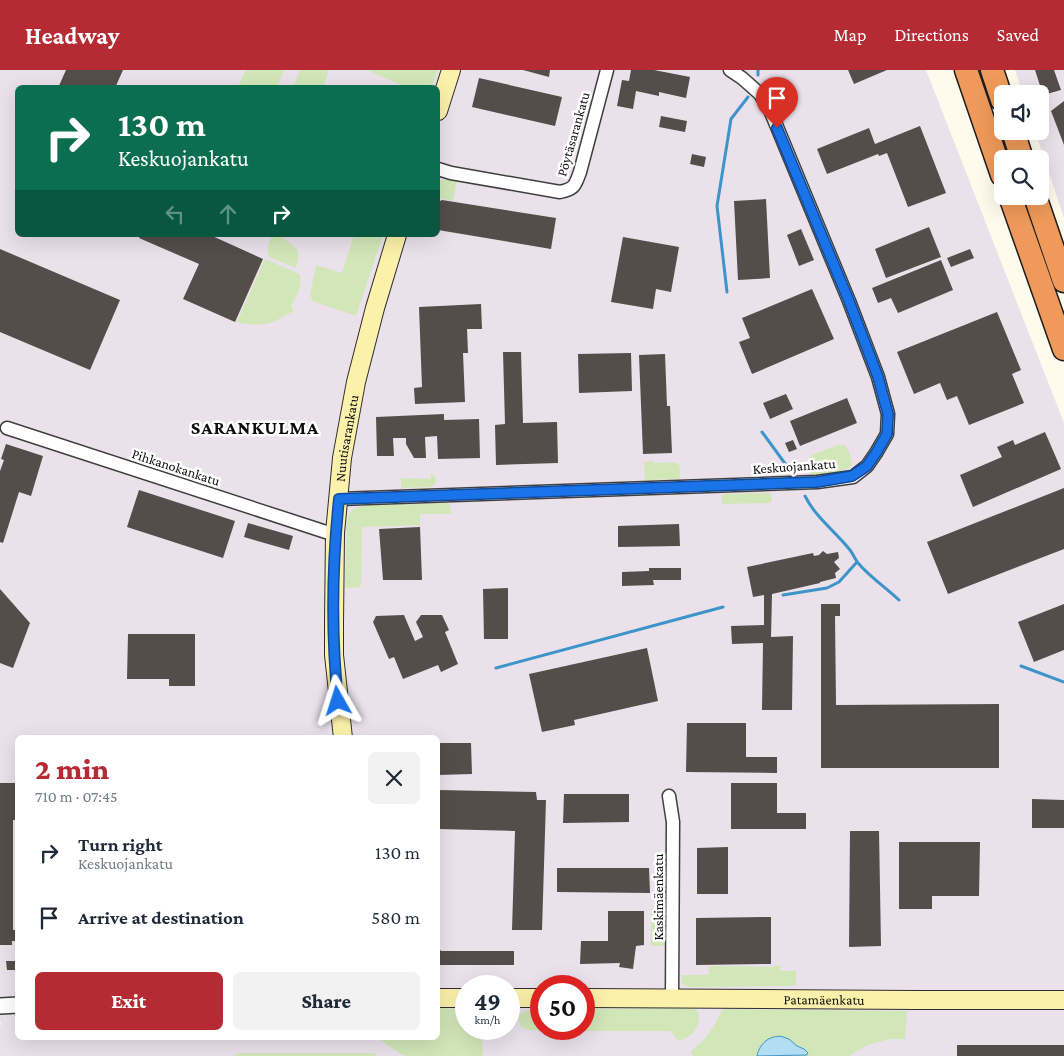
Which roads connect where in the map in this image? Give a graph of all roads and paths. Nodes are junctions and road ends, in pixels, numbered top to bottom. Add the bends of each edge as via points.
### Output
1 (451, 70) edge
2 (607, 70) edge
3 (730, 70) edge
4 (966, 70) edge
5 (992, 70) edge
6 (997, 85) edge
7 (440, 105) edge
8 (994, 151) edge
9 (440, 170) edge
10 (1013, 205) edge
11 (1038, 205) edge
12 (396, 237) edge
13 (1064, 281) edge
14 (1064, 349) edge
15 (7, 428) dead end
16 (339, 499) junction
17 (335, 533) junction
18 (343, 735) edge
19 (669, 796) dead end
20 (440, 998) edge
21 (455, 998) edge
22 (595, 998) edge
23 (672, 998) junction
24 (1064, 1000) edge
25 (15, 1005) edge
26 (0, 1006) edge

1 - 7 main road
2 - 9 street, Pöytäsarankatu via 580,172 572,189 560,192
3 - 16 street, Keskuojankatu via 760,94 770,110 878,377 888,414 887,434 867,466 852,476 817,482
4 - 8 highway
5 - 6 highway
10 - 14 highway
11 - 13 highway
12 - 16 main road, Nuutisarankatu via 356,382 342,458
15 - 17 street, Pihkanokankatu
16 - 17 main road, Nuutisarankatu
17 - 18 main road, Nuutisarankatu via 334,655
19 - 23 street, Kaskimäenkatu via 673,822
20 - 21 main road
22 - 23 main road, Patamäenkatu
23 - 24 main road, Patamäenkatu
25 - 26 street

